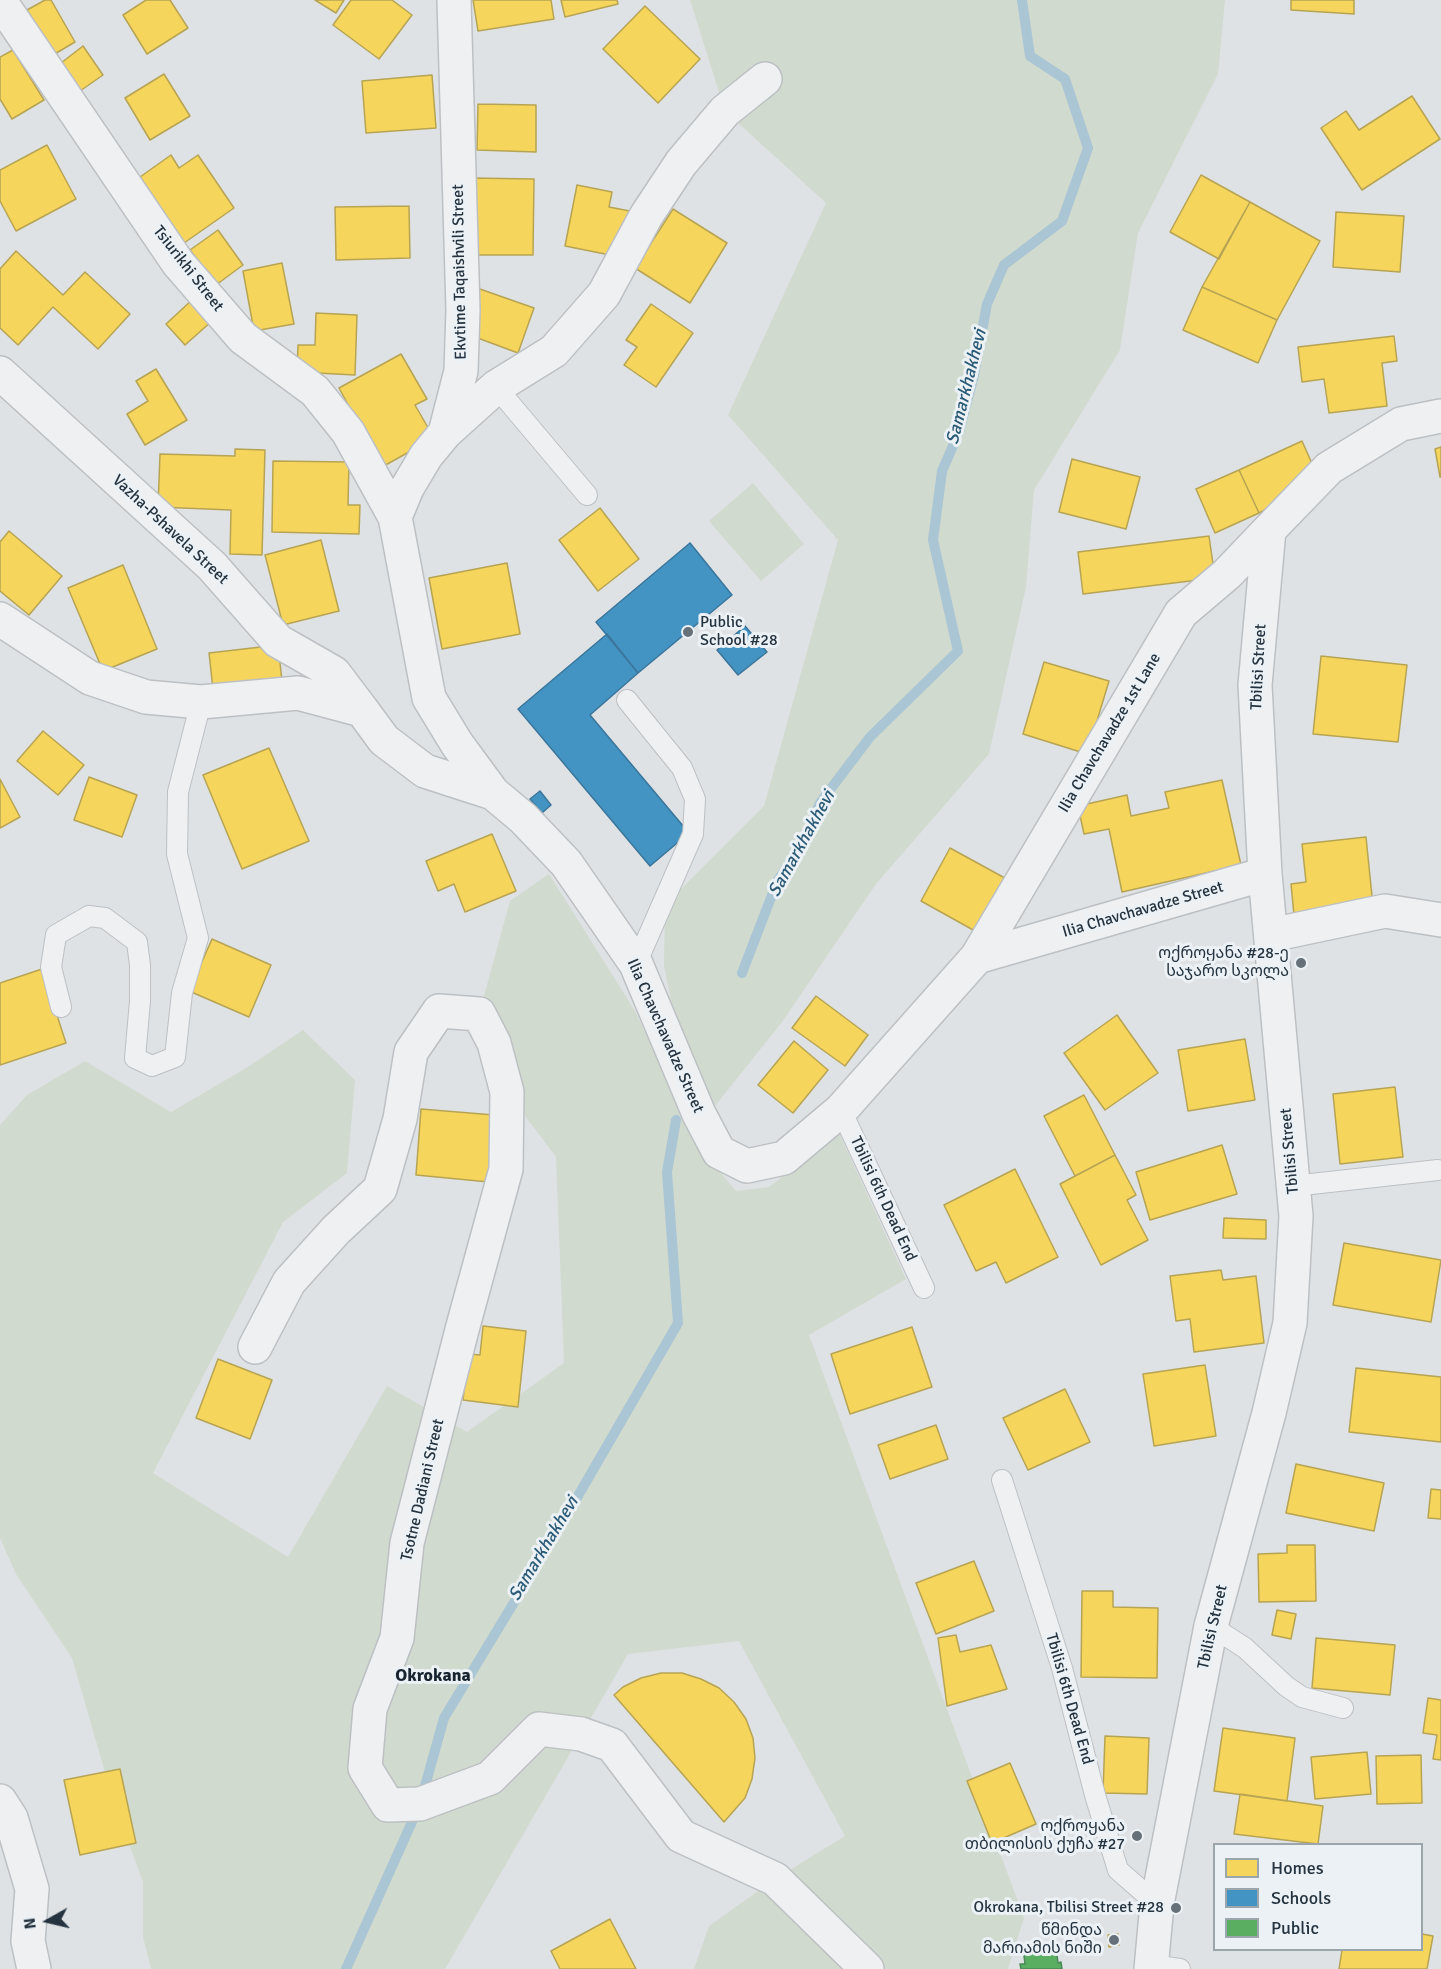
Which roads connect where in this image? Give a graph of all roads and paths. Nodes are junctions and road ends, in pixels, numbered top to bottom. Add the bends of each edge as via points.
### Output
1 (454, 0) edge
2 (0, 1) edge
3 (765, 79) dead end
4 (0, 373) edge
5 (496, 387) junction
6 (1441, 416) edge
7 (446, 433) junction
8 (587, 495) dead end
9 (395, 517) junction
10 (1269, 530) junction
11 (0, 619) edge
12 (627, 700) dead end
13 (201, 702) junction
14 (362, 710) junction
15 (493, 794) junction
16 (1265, 874) junction
17 (1441, 920) edge
18 (1271, 935) junction
19 (977, 957) junction
20 (636, 964) junction
21 (61, 1007) dead end
22 (841, 1110) junction
23 (1438, 1170) dead end
24 (1293, 1186) junction
25 (924, 1288) dead end
26 (255, 1347) dead end
27 (1002, 1480) dead end
28 (1211, 1626) junction
29 (1344, 1708) dead end
30 (0, 1801) edge
31 (1157, 1904) junction
32 (1161, 1968) edge
33 (34, 1969) edge
34 (867, 1969) edge

1 - 7 street, Ekvtime Taqaishvili Street via 463,310 461,371
2 - 9 street, Tsiurikhi Street via 178,263 243,338 315,391 348,432
3 - 5 street via 725,111 681,163 646,216 604,294 554,351
4 - 14 street, Vazha-Pshavela Street via 212,566 278,640 334,673
5 - 7 street
5 - 8 lane
6 - 10 street via 1401,424 1329,468
7 - 9 street, Ekvtime Taqaishvili Street via 426,456
9 - 15 street via 429,698
10 - 16 street, Tbilisi Street via 1255,685
10 - 19 street, Ilia Chavchavadze 1st Lane via 1227,574 1181,613
11 - 13 street via 90,678 146,697
12 - 20 lane via 682,768 695,799 693,834
13 - 14 street via 298,693
13 - 21 lane via 178,792 177,854 198,938 182,993 175,1058 152,1066 135,1058 140,1001 137,942 105,918 89,916 56,935 51,967
14 - 15 street, Ilia Chavchavadze Street via 384,740 425,771
15 - 20 street, Ilia Chavchavadze Street via 523,818 566,863
16 - 18 street, Tbilisi Street
16 - 19 street, Ilia Chavchavadze Street
17 - 18 street via 1385,911
18 - 24 street, Tbilisi Street
19 - 22 street, Ilia Chavchavadze Street
20 - 22 street, Ilia Chavchavadze Street via 719,1152 747,1166 784,1158
22 - 25 lane, Tbilisi 6th Dead End
23 - 24 lane
24 - 28 street, Tbilisi Street via 1296,1216 1290,1323
26 - 34 street, Tsotne Dadiani Street via 289,1282 380,1189 400,1119 411,1052 439,1011 479,1014 494,1043 507,1092 506,1169 407,1543 397,1638 370,1709 365,1768 388,1805 420,1804 490,1778 539,1729 581,1734 612,1745 681,1836 776,1879
27 - 31 lane, Tbilisi 6th Dead End via 1062,1668 1118,1870
28 - 29 lane via 1245,1648 1302,1697
28 - 31 street, Tbilisi Street
30 - 33 street via 11,1818 32,1889 28,1941
31 - 32 street, Tbilisi Street

